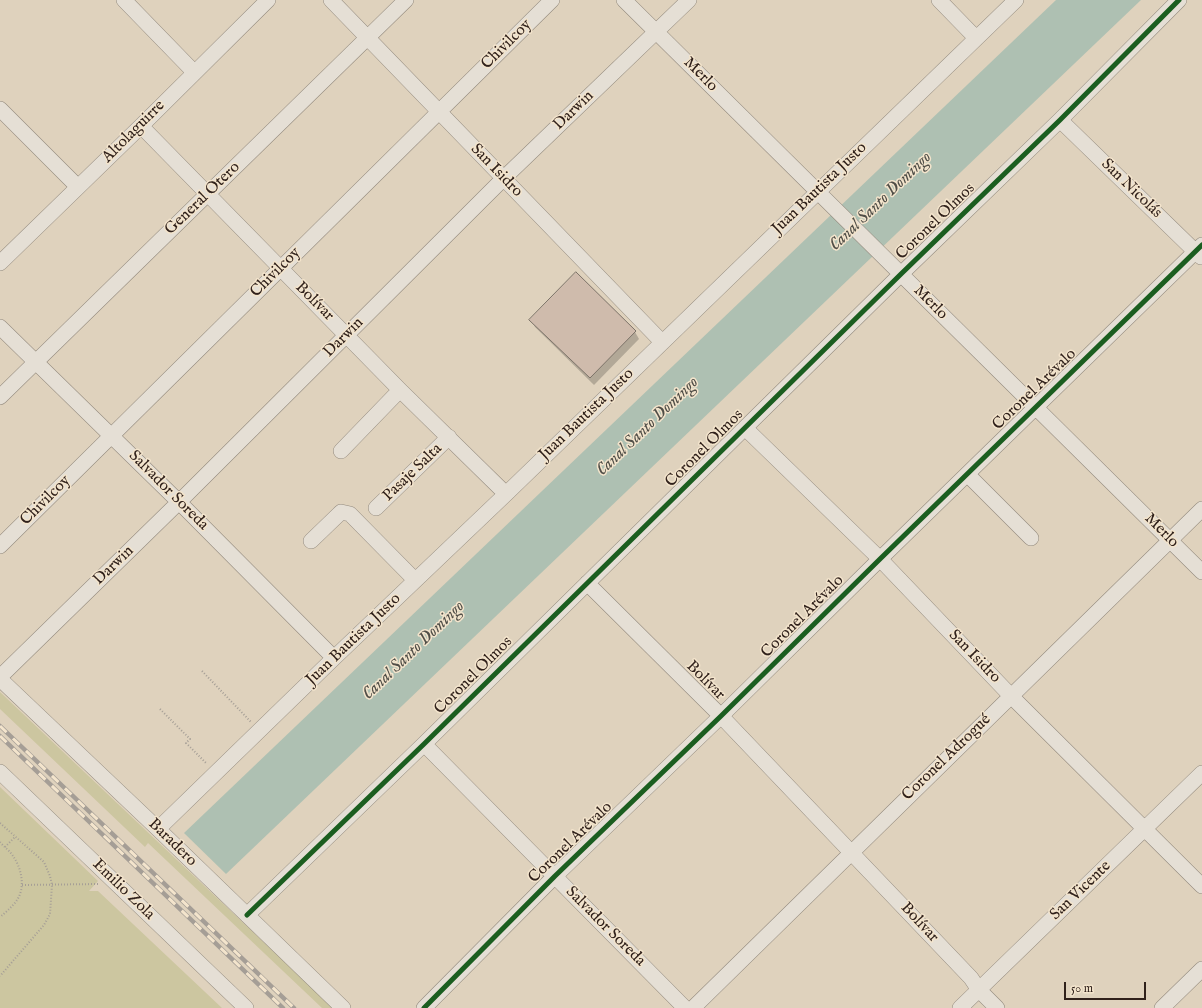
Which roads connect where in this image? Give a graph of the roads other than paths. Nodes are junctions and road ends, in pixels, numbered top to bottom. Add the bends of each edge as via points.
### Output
1 (124, 0) edge
2 (268, 0) edge
3 (331, 0) edge
4 (406, 0) edge
5 (552, 0) edge
6 (624, 0) edge
7 (689, 0) edge
8 (939, 0) edge
9 (1016, 0) edge
10 (1179, 0) edge
11 (657, 32) junction
12 (368, 38) junction
13 (976, 38) junction
14 (194, 72) junction
15 (0, 109) edge
16 (439, 112) junction
17 (1060, 120) junction
18 (141, 126) junction
19 (504, 178) junction
20 (78, 187) junction
21 (208, 195) junction
22 (823, 197) junction
23 (1200, 251) edge
24 (0, 262) edge
25 (281, 268) junction
26 (901, 274) junction
27 (0, 327) edge
28 (347, 335) junction
29 (662, 342) junction
30 (36, 362) junction
31 (400, 390) junction
32 (0, 397) edge
33 (1036, 408) junction
34 (745, 428) junction
35 (111, 436) junction
36 (449, 437) junction
37 (341, 451) dead end
38 (967, 474) junction
39 (506, 494) junction
40 (179, 502) junction
41 (376, 508) dead end
42 (1202, 509) edge
43 (1031, 538) dead end
44 (1170, 540) junction
45 (311, 541) dead end
46 (0, 546) edge
47 (880, 559) junction
48 (1202, 572) edge
49 (416, 580) junction
50 (588, 583) junction
51 (334, 658) junction
52 (0, 678) edge
53 (1011, 696) junction
54 (721, 716) junction
55 (424, 744) junction
56 (0, 772) edge
57 (1202, 773) edge
58 (158, 829) junction
59 (1144, 829) junction
60 (852, 852) junction
61 (555, 876) junction
62 (1202, 886) edge
63 (246, 915) junction
64 (1202, 970) edge
65 (979, 990) junction
66 (246, 1008) edge
67 (343, 1008) edge
68 (424, 1008) edge
69 (686, 1008) edge
70 (693, 1008) edge
71 (960, 1008) edge
72 (997, 1008) edge
73 (1162, 1008) edge

1 - 14 street
2 - 14 street, Altolaguirre
3 - 12 street, San Isidro
4 - 12 street, General Otero
5 - 16 street, Chivilcoy
6 - 11 street, Merlo
7 - 11 street, Darwin
8 - 13 street
9 - 13 street, Juan Bautista Justo
10 - 17 street, Coronel Olmos
11 - 19 street, Darwin
11 - 22 street, Merlo
12 - 16 street, San Isidro
12 - 21 street, General Otero
13 - 22 street, Juan Bautista Justo
14 - 18 street, Altolaguirre
15 - 20 street
16 - 19 street, San Isidro
16 - 25 street, Chivilcoy
17 - 23 street, San Nicolás
17 - 26 street, Coronel Olmos
18 - 20 street, Altolaguirre
18 - 21 street, Bolívar
19 - 28 street, Darwin
19 - 29 street, San Isidro
20 - 24 street, Altolaguirre
21 - 25 street, Bolívar
21 - 30 street, General Otero
22 - 26 street, Merlo
22 - 29 street, Juan Bautista Justo
23 - 33 street, Coronel Arévalo
25 - 28 street, Bolívar
25 - 35 street, Chivilcoy
26 - 33 street, Merlo
26 - 34 street, Coronel Olmos
27 - 30 street, Salvador Soreda
28 - 31 street, Bolívar
28 - 40 street, Darwin
29 - 39 street, Juan Bautista Justo
30 - 32 street, General Otero
30 - 35 street, Salvador Soreda
31 - 36 street, Bolívar
31 - 37 street
33 - 38 street, Coronel Arévalo
33 - 44 street, Merlo
34 - 47 street, San Isidro
34 - 50 street, Coronel Olmos
35 - 40 street, Salvador Soreda
35 - 46 street, Chivilcoy
36 - 39 street, Bolívar
36 - 41 street, Pasaje Salta
38 - 43 street
38 - 47 street, Coronel Arévalo
39 - 49 street, Juan Bautista Justo
40 - 51 street, Salvador Soreda
40 - 52 street, Darwin
42 - 44 street, Coronel Adrogué
44 - 48 street, Merlo
44 - 53 street, Coronel Adrogué
45 - 49 street via 341,512 346,512
47 - 53 street, San Isidro
47 - 54 street, Coronel Arévalo
49 - 51 street, Juan Bautista Justo
50 - 54 street, Bolívar
50 - 55 street, Coronel Olmos
51 - 58 street, Juan Bautista Justo
52 - 58 street, Baradero
53 - 59 street, San Isidro
53 - 60 street, Coronel Adrogué
54 - 60 street, Bolívar
54 - 61 street, Coronel Arévalo
55 - 61 street, Salvador Soreda
55 - 63 street, Coronel Olmos
56 - 66 street, Emilio Zola
57 - 59 street, San Vicente
58 - 63 street, Baradero
59 - 62 street, San Isidro
59 - 65 street, San Vicente
60 - 65 street, Bolívar via 971,978
60 - 70 street, Coronel Adrogué
61 - 68 street, Coronel Arévalo
61 - 69 street, Salvador Soreda
63 - 67 street, Baradero
64 - 73 street
65 - 71 street, San Vicente
65 - 72 street, Bolívar

